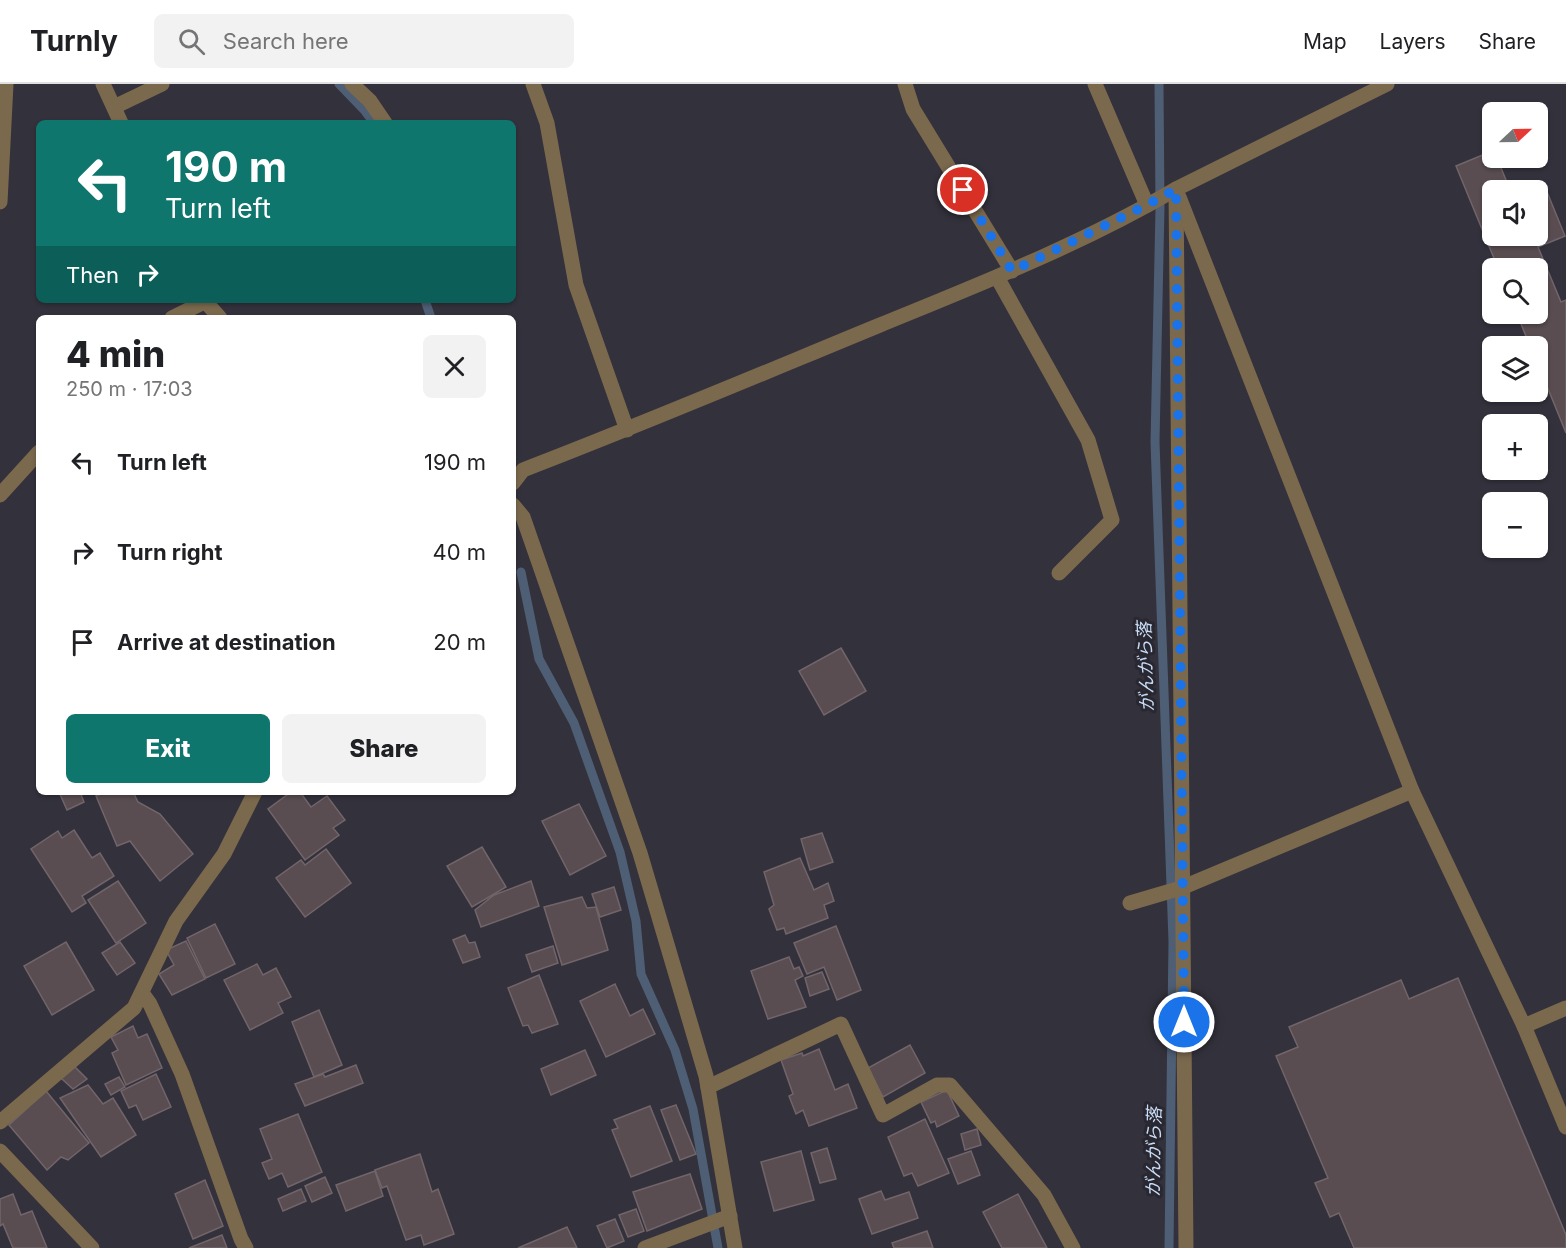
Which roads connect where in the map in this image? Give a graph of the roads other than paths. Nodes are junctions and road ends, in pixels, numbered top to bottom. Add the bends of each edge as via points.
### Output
1 (6, 84) edge
2 (103, 84) edge
3 (162, 84) edge
4 (352, 84) edge
5 (533, 84) edge
6 (904, 84) edge
7 (1095, 84) edge
8 (1388, 84) edge
9 (114, 107) junction
10 (120, 120) edge
11 (383, 120) edge
12 (1174, 189) junction
13 (0, 202) edge
14 (1148, 205) junction
15 (1012, 271) junction
16 (997, 277) junction
17 (200, 303) edge
18 (206, 303) edge
19 (178, 315) edge
20 (217, 315) edge
21 (627, 429) junction
22 (36, 456) edge
23 (516, 479) edge
24 (0, 495) edge
25 (516, 508) edge
26 (1059, 573) dead end
27 (1412, 791) junction
28 (254, 795) edge
29 (1182, 887) junction
30 (1130, 903) dead end
31 (142, 993) junction
32 (1566, 1008) edge
33 (1524, 1026) junction
34 (708, 1086) junction
35 (0, 1122) edge
36 (1566, 1127) edge
37 (0, 1151) edge
38 (730, 1216) junction
39 (92, 1248) edge
40 (246, 1248) edge
41 (645, 1248) edge
42 (735, 1248) edge
43 (1073, 1248) edge
44 (1186, 1248) edge

1 - 13 street
2 - 9 street
3 - 9 street
4 - 11 street
5 - 21 street via 547,123 576,285
6 - 15 street via 914,109
7 - 14 street
8 - 12 street
9 - 10 street
12 - 14 street
12 - 27 street
12 - 29 street
14 - 15 street
15 - 16 street
16 - 21 street
16 - 26 street via 1088,440 1112,520
17 - 19 street
18 - 20 street
21 - 23 street via 523,470
22 - 24 street
25 - 34 street via 524,517 640,853
27 - 29 street
27 - 33 street
28 - 31 street via 224,854 176,921
29 - 30 street
29 - 44 street
31 - 35 street via 134,1008
31 - 40 street via 182,1074
32 - 33 street
33 - 36 street
34 - 38 street
34 - 43 street via 841,1024 883,1115 937,1085 950,1085 1044,1195
37 - 39 street
38 - 41 street
38 - 42 street

